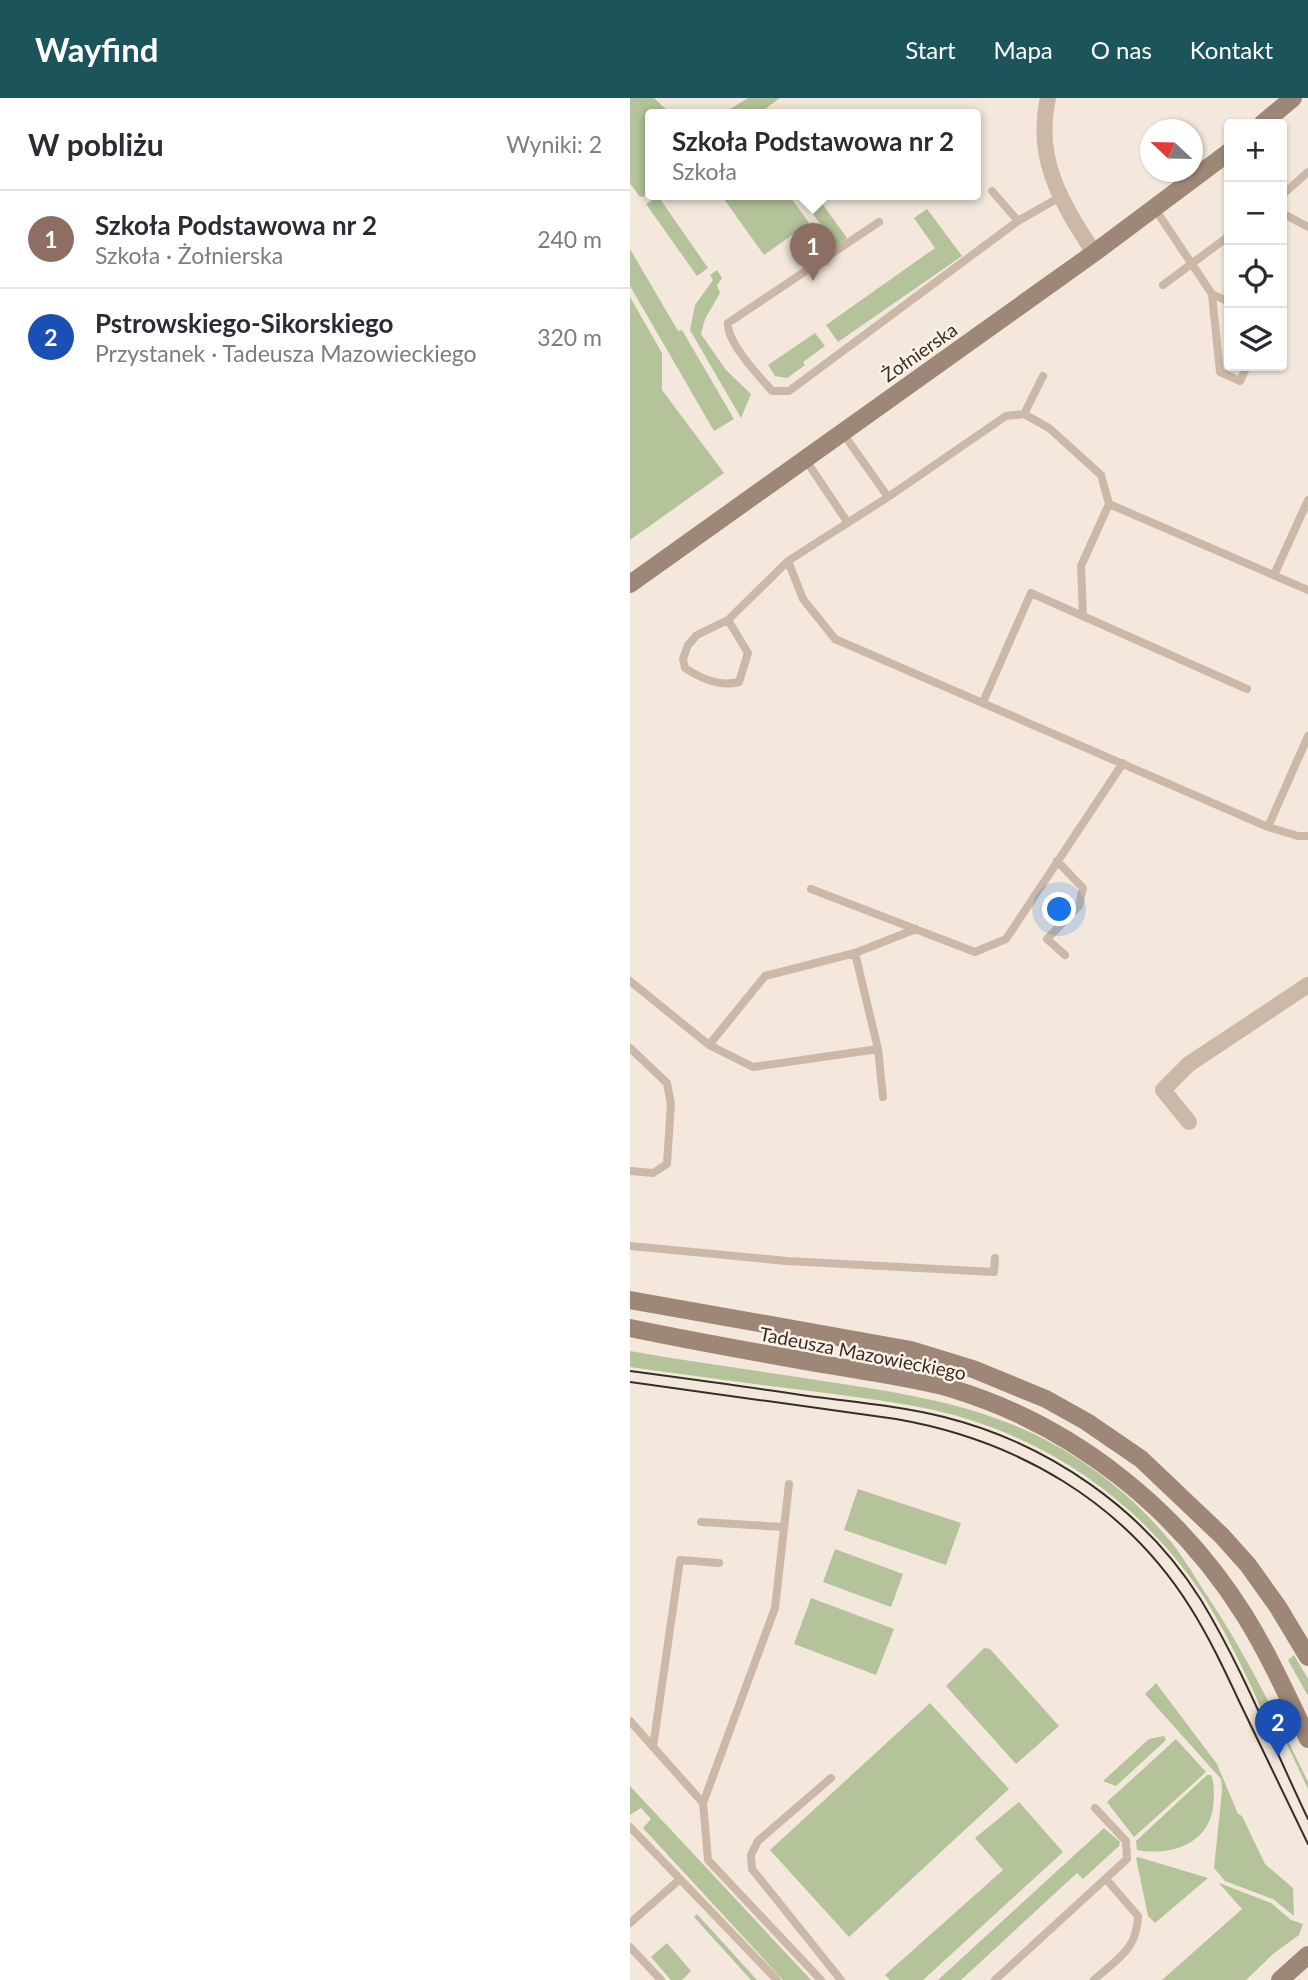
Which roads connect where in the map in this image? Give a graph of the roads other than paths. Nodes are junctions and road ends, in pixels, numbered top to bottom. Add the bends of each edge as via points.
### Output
1 (1048, 98) edge
2 (1291, 99) edge
3 (1268, 119) edge
4 (1224, 156) edge
5 (1308, 172) edge
6 (992, 191) dead end
7 (1287, 191) edge
8 (1060, 197) junction
9 (1154, 208) junction
10 (1287, 216) edge
11 (1018, 221) junction
12 (879, 222) dead end
13 (1308, 227) edge
14 (1224, 240) edge
15 (1094, 253) junction
16 (1192, 264) junction
17 (1163, 285) dead end
18 (1212, 294) junction
19 (1224, 300) edge
20 (1245, 371) edge
21 (1043, 376) dead end
22 (1024, 414) junction
23 (842, 432) junction
24 (805, 458) junction
25 (888, 497) junction
26 (1308, 500) edge
27 (1109, 504) junction
28 (848, 523) junction
29 (788, 561) junction
30 (1274, 575) junction
31 (630, 584) edge
32 (1308, 590) edge
33 (1083, 616) junction
34 (728, 620) junction
35 (1247, 689) dead end
36 (983, 702) junction
37 (1308, 736) edge
38 (1123, 763) junction
39 (1268, 827) junction
40 (1308, 836) edge
41 (1057, 861) junction
42 (811, 889) dead end
43 (916, 929) junction
44 (855, 953) junction
45 (1065, 955) dead end
46 (630, 981) edge
47 (1308, 985) edge
48 (709, 1045) junction
49 (630, 1048) edge
50 (878, 1049) junction
51 (630, 1054) edge
52 (883, 1097) dead end
53 (1189, 1122) dead end
54 (630, 1171) edge
55 (630, 1246) edge
56 (995, 1258) dead end
57 (630, 1300) edge
58 (630, 1328) edge
59 (789, 1484) dead end
60 (701, 1522) dead end
61 (783, 1527) junction
62 (719, 1563) dead end
63 (1308, 1657) edge
64 (630, 1721) edge
65 (1308, 1738) edge
66 (653, 1747) junction
67 (831, 1779) dead end
68 (703, 1803) junction
69 (1096, 1808) dead end
70 (630, 1827) edge
71 (1106, 1879) junction
72 (679, 1880) junction
73 (630, 1923) edge
74 (630, 1947) edge
75 (1308, 1955) edge
76 (661, 1980) edge
77 (776, 1980) edge
78 (821, 1980) edge
79 (841, 1980) edge
80 (995, 1980) edge
81 (1094, 1980) edge
82 (1280, 1980) edge

1 - 8 street via 1045,147
2 - 3 street
4 - 9 street, Żołnierska
5 - 7 lane
6 - 11 lane
8 - 11 lane
8 - 15 street
9 - 15 street, Żołnierska
9 - 16 lane
10 - 13 lane
11 - 12 lane via 789,391 772,391 728,332 728,323
14 - 16 lane
15 - 23 street, Żołnierska
16 - 17 lane
16 - 18 lane
18 - 19 lane
18 - 20 lane via 1220,372 1240,381
21 - 22 lane
22 - 25 lane via 1006,416
22 - 27 lane via 1049,428 1101,475
23 - 24 street, Żołnierska
23 - 25 lane
24 - 28 lane
24 - 31 street, Żołnierska
25 - 28 lane
26 - 30 lane
27 - 30 lane
27 - 33 lane via 1081,566
28 - 29 lane
29 - 34 lane
29 - 36 lane via 803,600 835,639
30 - 32 lane
33 - 35 lane
33 - 36 lane via 1031,593
34 - 34 lane via 697,635 683,659 685,668 696,675 726,685 739,682 748,653
36 - 38 lane
37 - 39 lane
38 - 39 lane
38 - 41 lane
39 - 40 lane
41 - 43 lane via 1006,939 975,952
41 - 45 lane via 1083,888 1079,906 1047,939
42 - 43 lane
43 - 44 lane
44 - 48 lane via 765,976
44 - 50 lane
46 - 48 lane
47 - 53 street via 1189,1063 1163,1090
48 - 50 lane via 753,1067
49 - 51 lane
49 - 54 lane via 667,1083 671,1104 667,1164 653,1173
50 - 52 lane
55 - 56 lane via 787,1261 994,1272
57 - 63 street, Tadeusza Mazowieckiego via 911,1350 1046,1399 1140,1459 1222,1536 1278,1607
58 - 65 street, Tadeusza Mazowieckiego via 953,1389 1041,1425 1102,1462 1187,1538 1245,1616
59 - 61 lane
60 - 61 lane
61 - 68 lane via 775,1608
62 - 66 lane via 680,1560
64 - 66 lane
66 - 68 lane
67 - 79 lane via 758,1842 751,1855 752,1869
68 - 78 lane via 708,1860
69 - 71 lane via 1126,1841 1127,1860
70 - 72 lane
71 - 80 lane
71 - 81 lane via 1138,1916 1138,1933
72 - 73 lane
72 - 77 lane
74 - 76 lane
75 - 82 street

